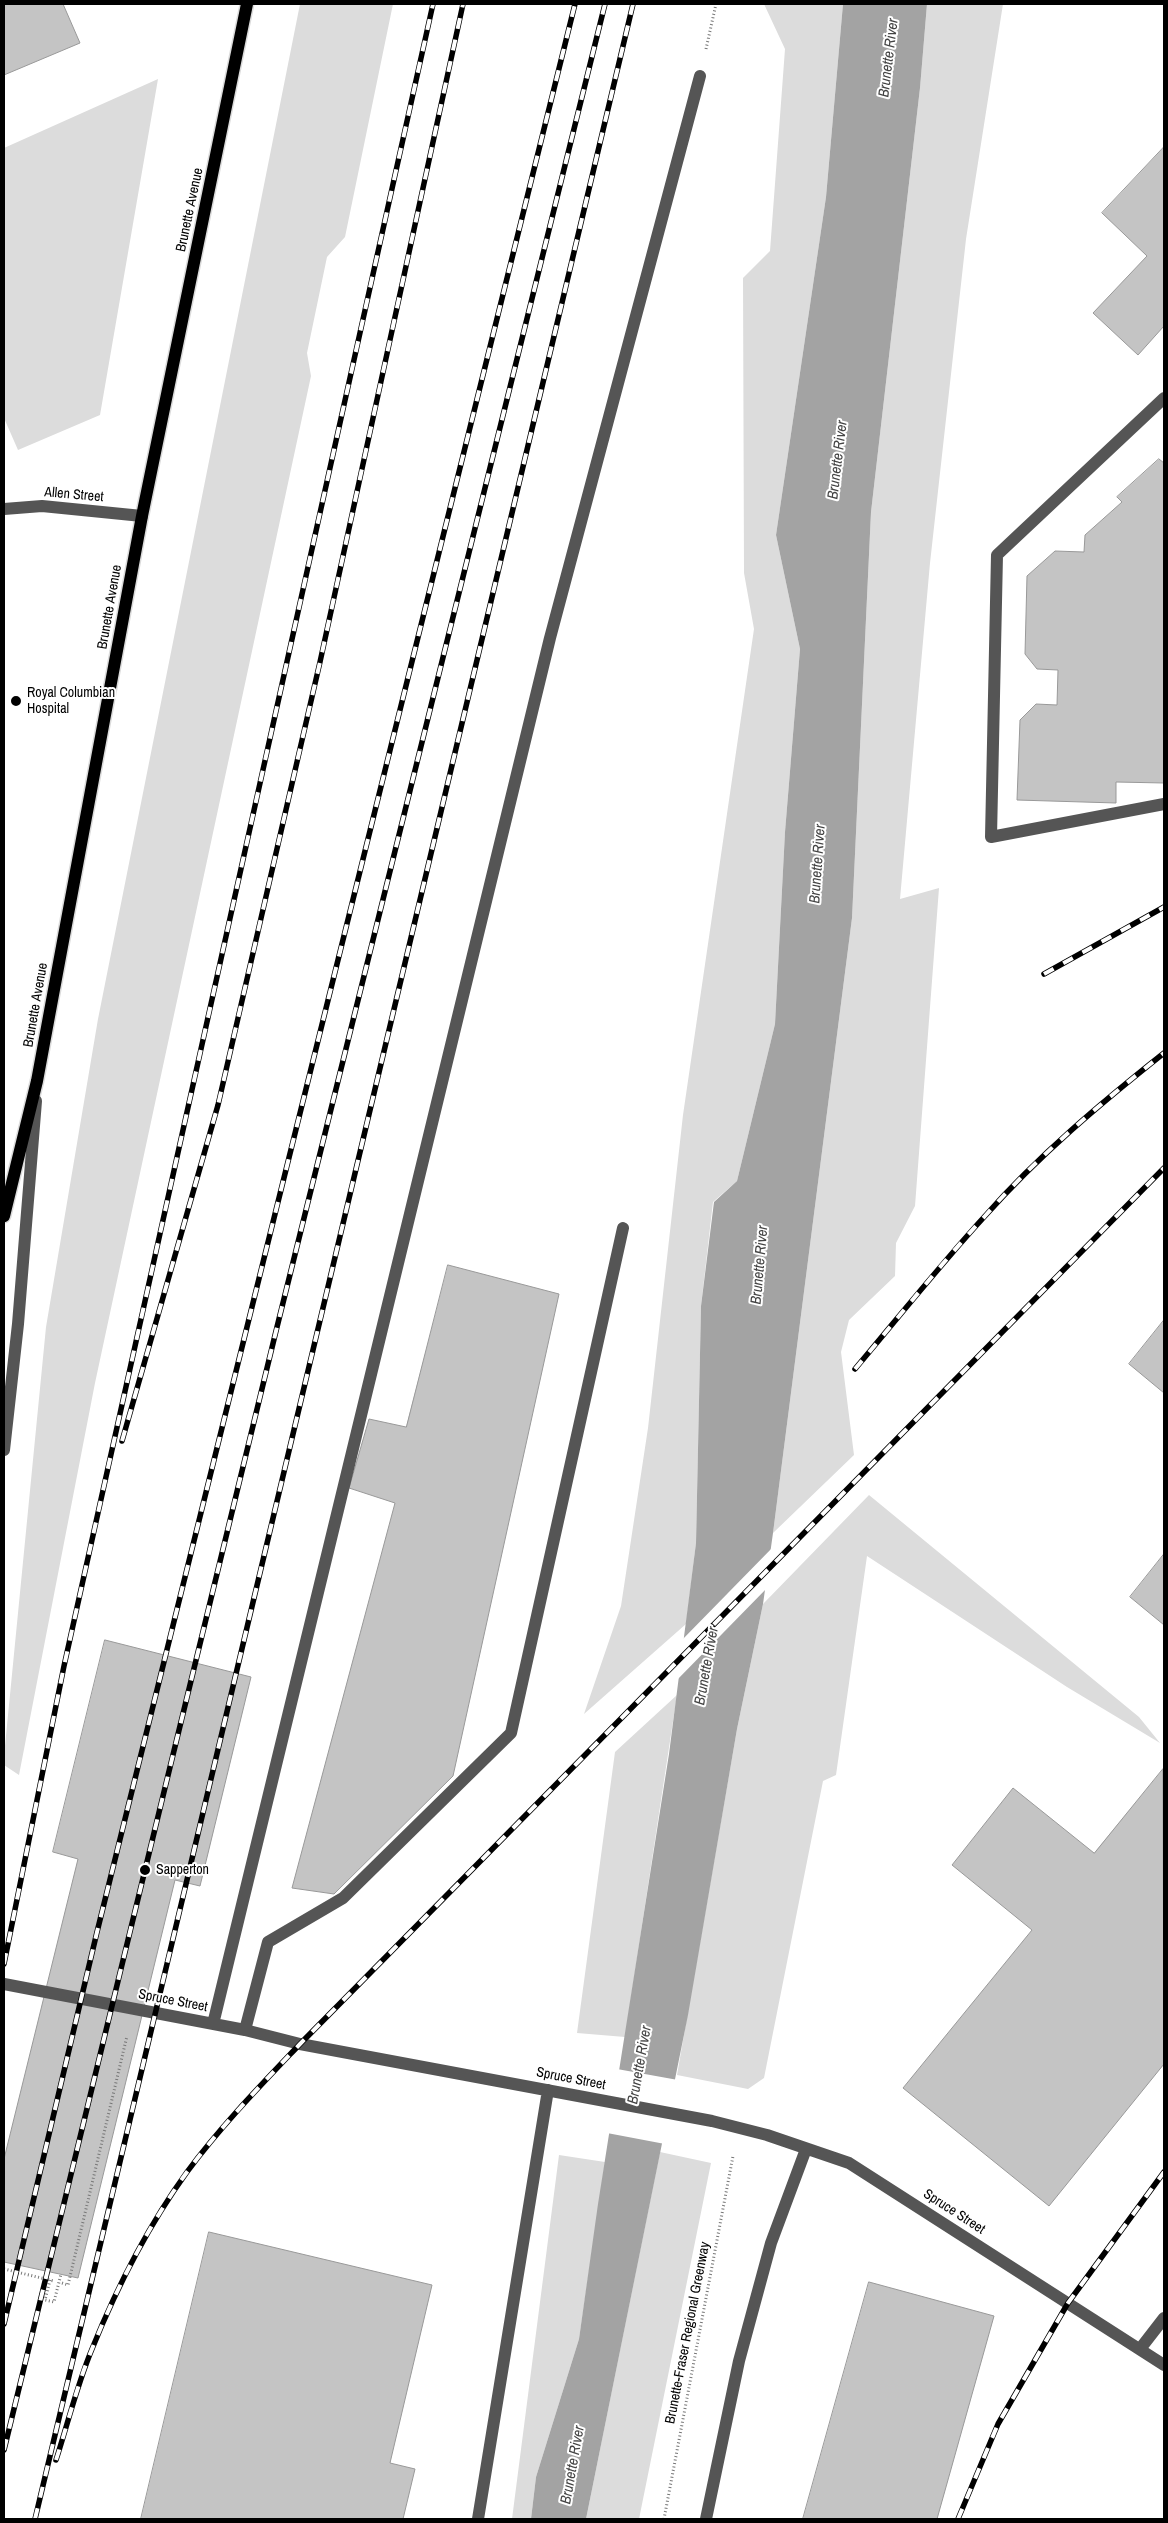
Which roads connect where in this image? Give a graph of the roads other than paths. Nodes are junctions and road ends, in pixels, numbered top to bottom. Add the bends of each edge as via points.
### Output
1 (248, 4) edge
2 (700, 76) road end
3 (1164, 398) edge
4 (4, 509) edge
5 (142, 516) junction
6 (1164, 804) edge
7 (37, 1081) junction
8 (4, 1216) edge
9 (623, 1228) dead end
10 (4, 1450) edge
11 (4, 1984) edge
12 (213, 2024) junction
13 (245, 2030) junction
14 (548, 2090) junction
15 (806, 2148) junction
16 (1164, 2318) edge
17 (1140, 2349) junction
18 (1164, 2365) edge
19 (478, 2519) edge
20 (706, 2519) edge

1 - 5 main road, Brunette Avenue
2 - 12 street via 550,638
3 - 6 street via 997,555 991,837
4 - 5 street, Allen Street via 42,506
5 - 7 main road, Brunette Avenue
7 - 8 main road, Brunette Avenue
7 - 10 street via 18,1324
9 - 13 street via 511,1733 343,1898 268,1942
11 - 12 street, Spruce Street
12 - 13 street, Spruce Street
13 - 14 street, Spruce Street via 300,2044
14 - 15 street, Spruce Street via 712,2121
14 - 19 street
15 - 17 street, Spruce Street via 849,2163
15 - 20 street via 771,2243 744,2343
16 - 17 street
17 - 18 street, Spruce Street

